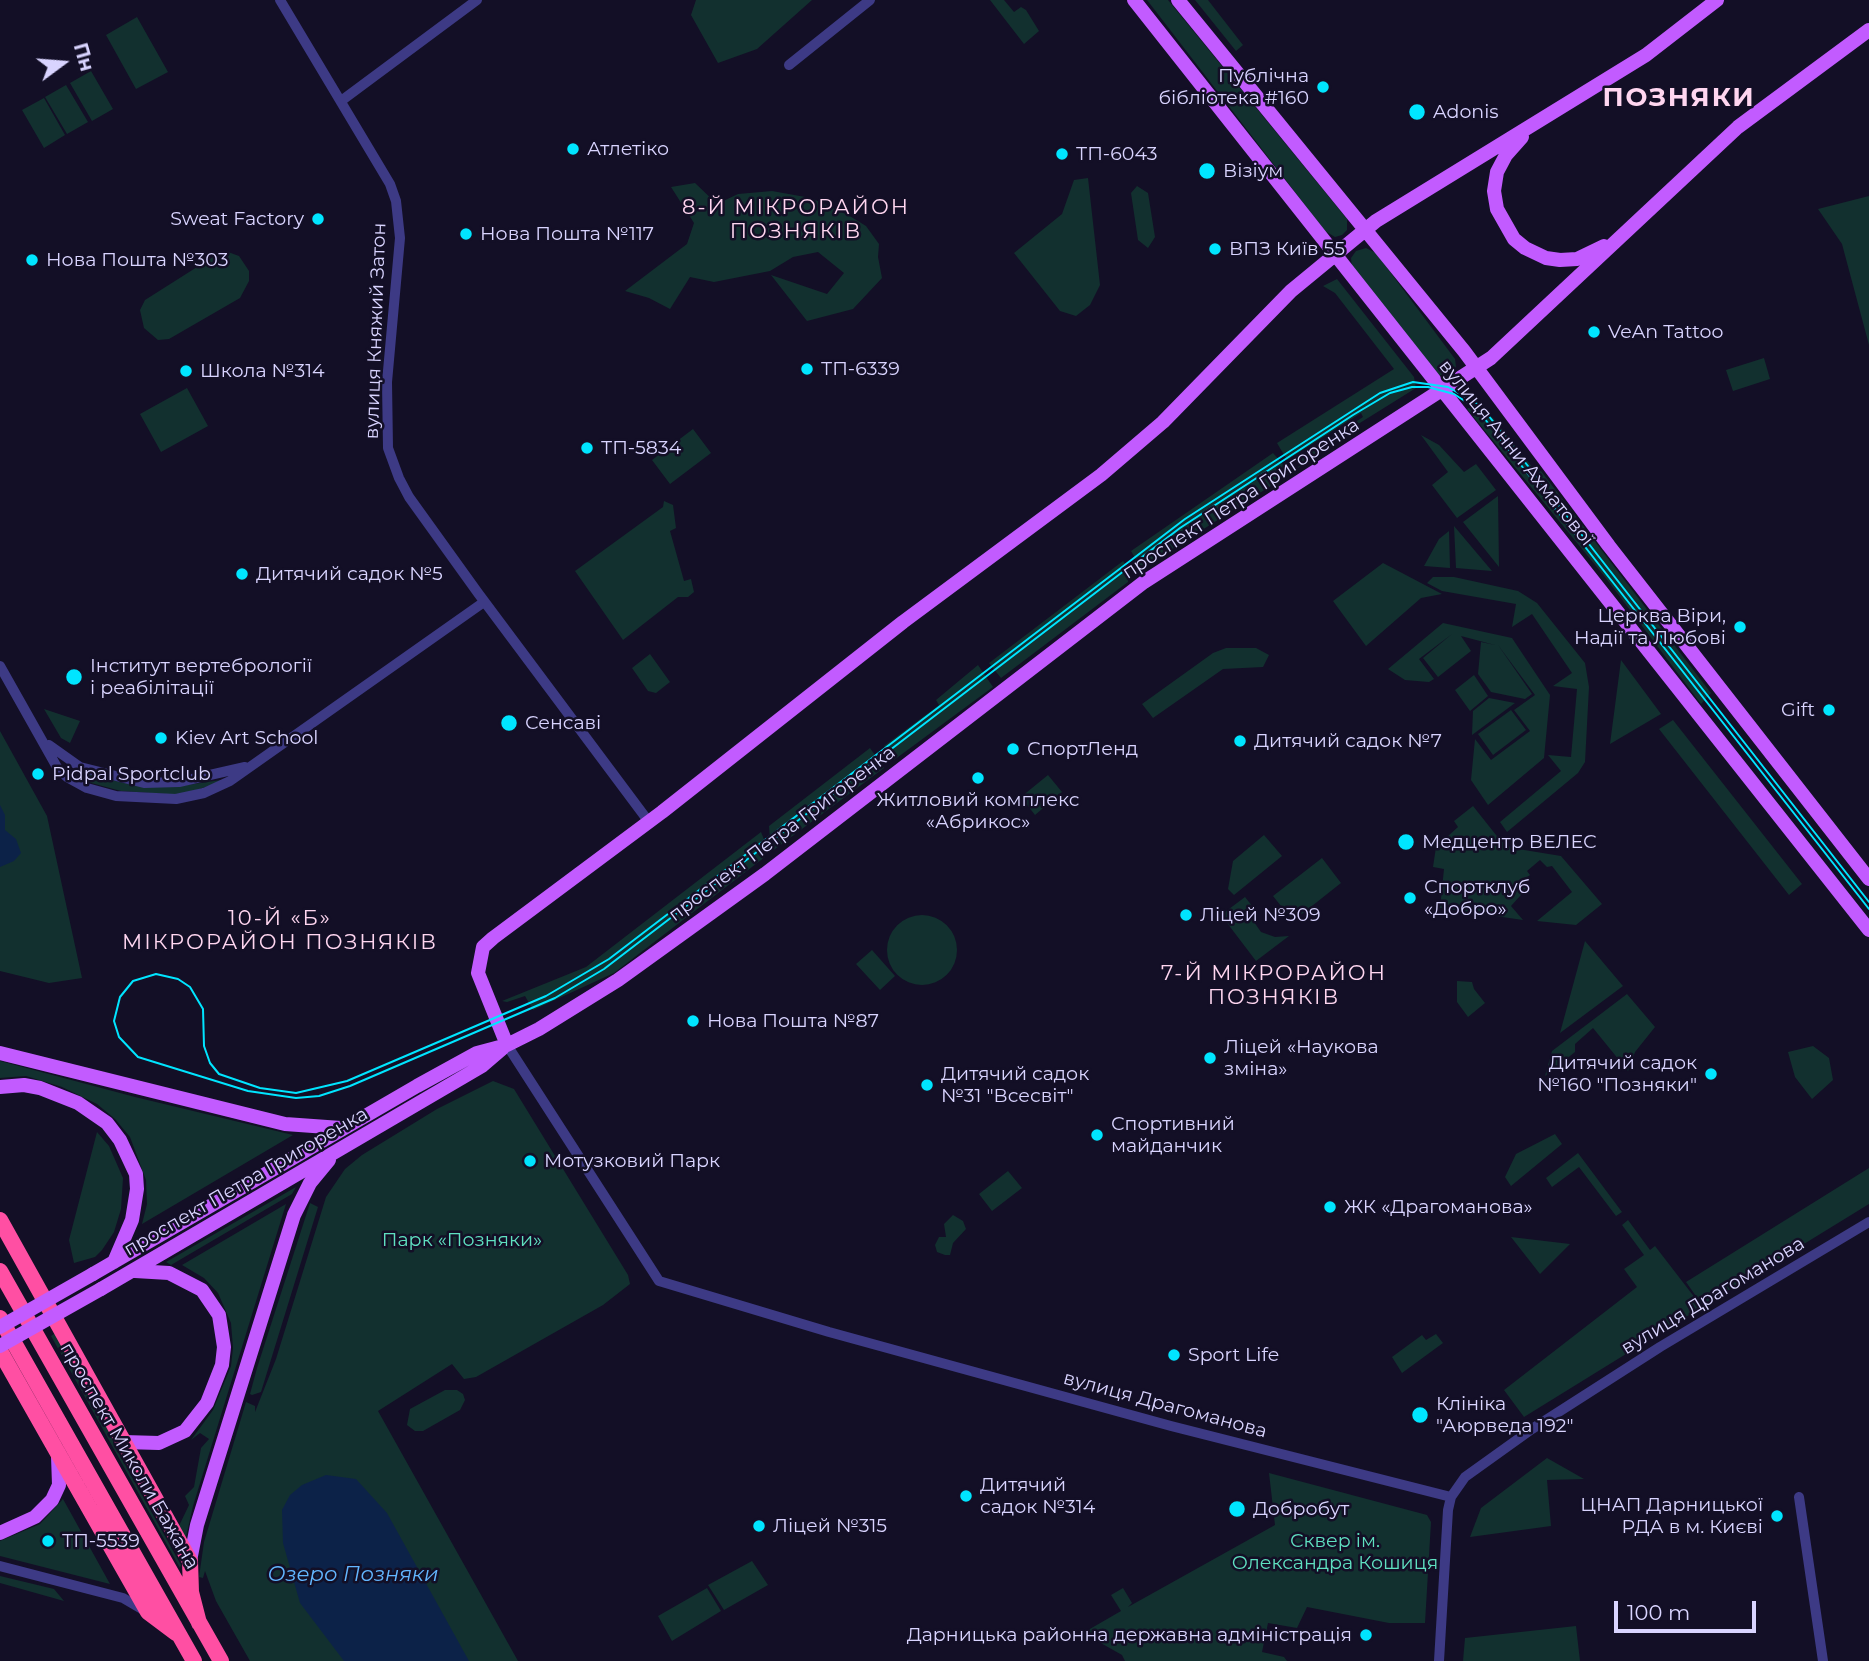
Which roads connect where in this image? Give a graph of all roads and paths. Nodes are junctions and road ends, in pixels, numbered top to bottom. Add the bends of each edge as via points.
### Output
1 (280, 0) edge
2 (477, 0) edge
3 (870, 0) edge
4 (1134, 0) edge
5 (1178, 0) edge
6 (1717, 0) edge
7 (1869, 30) edge
8 (789, 65) dead end
9 (341, 101) junction
10 (1535, 123) junction
11 (1367, 228) junction
12 (1616, 239) junction
13 (1332, 255) junction
14 (1475, 368) junction
15 (1443, 390) junction
16 (484, 602) junction
17 (0, 666) edge
18 (39, 736) junction
19 (263, 757) junction
20 (649, 822) junction
21 (1869, 879) edge
22 (1869, 930) edge
23 (507, 1045) junction
24 (0, 1053) edge
25 (0, 1087) edge
26 (343, 1128) junction
27 (343, 1147) junction
28 (0, 1220) edge
29 (1869, 1222) edge
30 (114, 1263) junction
31 (0, 1271) edge
32 (130, 1272) junction
33 (0, 1318) edge
34 (0, 1327) edge
35 (0, 1349) edge
36 (124, 1442) junction
37 (57, 1451) junction
38 (1451, 1497) junction
39 (1800, 1497) dead end
40 (0, 1533) edge
41 (190, 1561) junction
42 (0, 1566) edge
43 (148, 1612) junction
44 (199, 1623) junction
45 (181, 1636) junction
46 (194, 1661) edge
47 (221, 1661) edge
48 (1439, 1661) edge
49 (1824, 1661) edge

1 - 9 street, вулиця Княжий Затон
2 - 9 street
3 - 8 street
4 - 13 main road, вулиця Анни Ахматової
5 - 11 main road, вулиця Анни Ахматової
6 - 10 main road via 1646,55
7 - 12 main road, проспект Петра Григоренка via 1738,127
9 - 16 street, вулиця Княжий Затон via 390,184 398,210 400,238 387,382 388,448 409,497
10 - 11 main road
10 - 12 main road via 1497,172 1494,191 1506,227 1525,248 1560,260 1591,254
11 - 13 main road
11 - 14 main road, вулиця Анни Ахматової
12 - 14 main road, проспект Петра Григоренка via 1535,318
13 - 15 main road, вулиця Анни Ахматової
13 - 20 main road via 1163,422 1101,475 903,622
14 - 15 main road, проспект Петра Григоренка
14 - 21 main road, вулиця Анни Ахматової
15 - 22 main road, вулиця Анни Ахматової
15 - 23 main road, проспект Петра Григоренка via 1144,582 700,921 606,988
16 - 19 street
16 - 20 street, вулиця Княжий Затон
17 - 18 street
18 - 19 street via 80,767 144,783 179,782 228,772
18 - 19 street via 58,769 72,782 127,798 167,800 205,793 230,782
20 - 23 main road via 483,947 478,973
23 - 26 main road, проспект Петра Григоренка via 477,1053
23 - 27 main road, проспект Петра Григоренка via 482,1066
23 - 38 street, вулиця Драгоманова via 659,1281 1149,1420
24 - 26 main road via 285,1124
25 - 30 main road via 40,1088 78,1103 107,1123 120,1140 136,1174 137,1189 132,1220
26 - 30 main road, проспект Петра Григоренка
27 - 32 main road, проспект Петра Григоренка
27 - 41 main road via 310,1183 294,1215 197,1525
28 - 36 highway
29 - 38 street, вулиця Драгоманова via 1532,1429 1476,1468
30 - 34 main road, проспект Петра Григоренка, bridge
31 - 44 highway, проспект Миколи Бажана
32 - 35 main road, проспект Петра Григоренка, bridge
32 - 36 main road via 170,1273 202,1290 219,1315 224,1347 207,1403 186,1431 159,1443
33 - 45 highway
35 - 37 highway
36 - 41 highway
37 - 40 main road via 59,1485 52,1500 36,1517
37 - 43 highway
38 - 48 street
39 - 49 street
41 - 44 highway
42 - 43 street via 123,1598
43 - 45 highway
44 - 47 highway, проспект Миколи Бажана
45 - 46 highway

